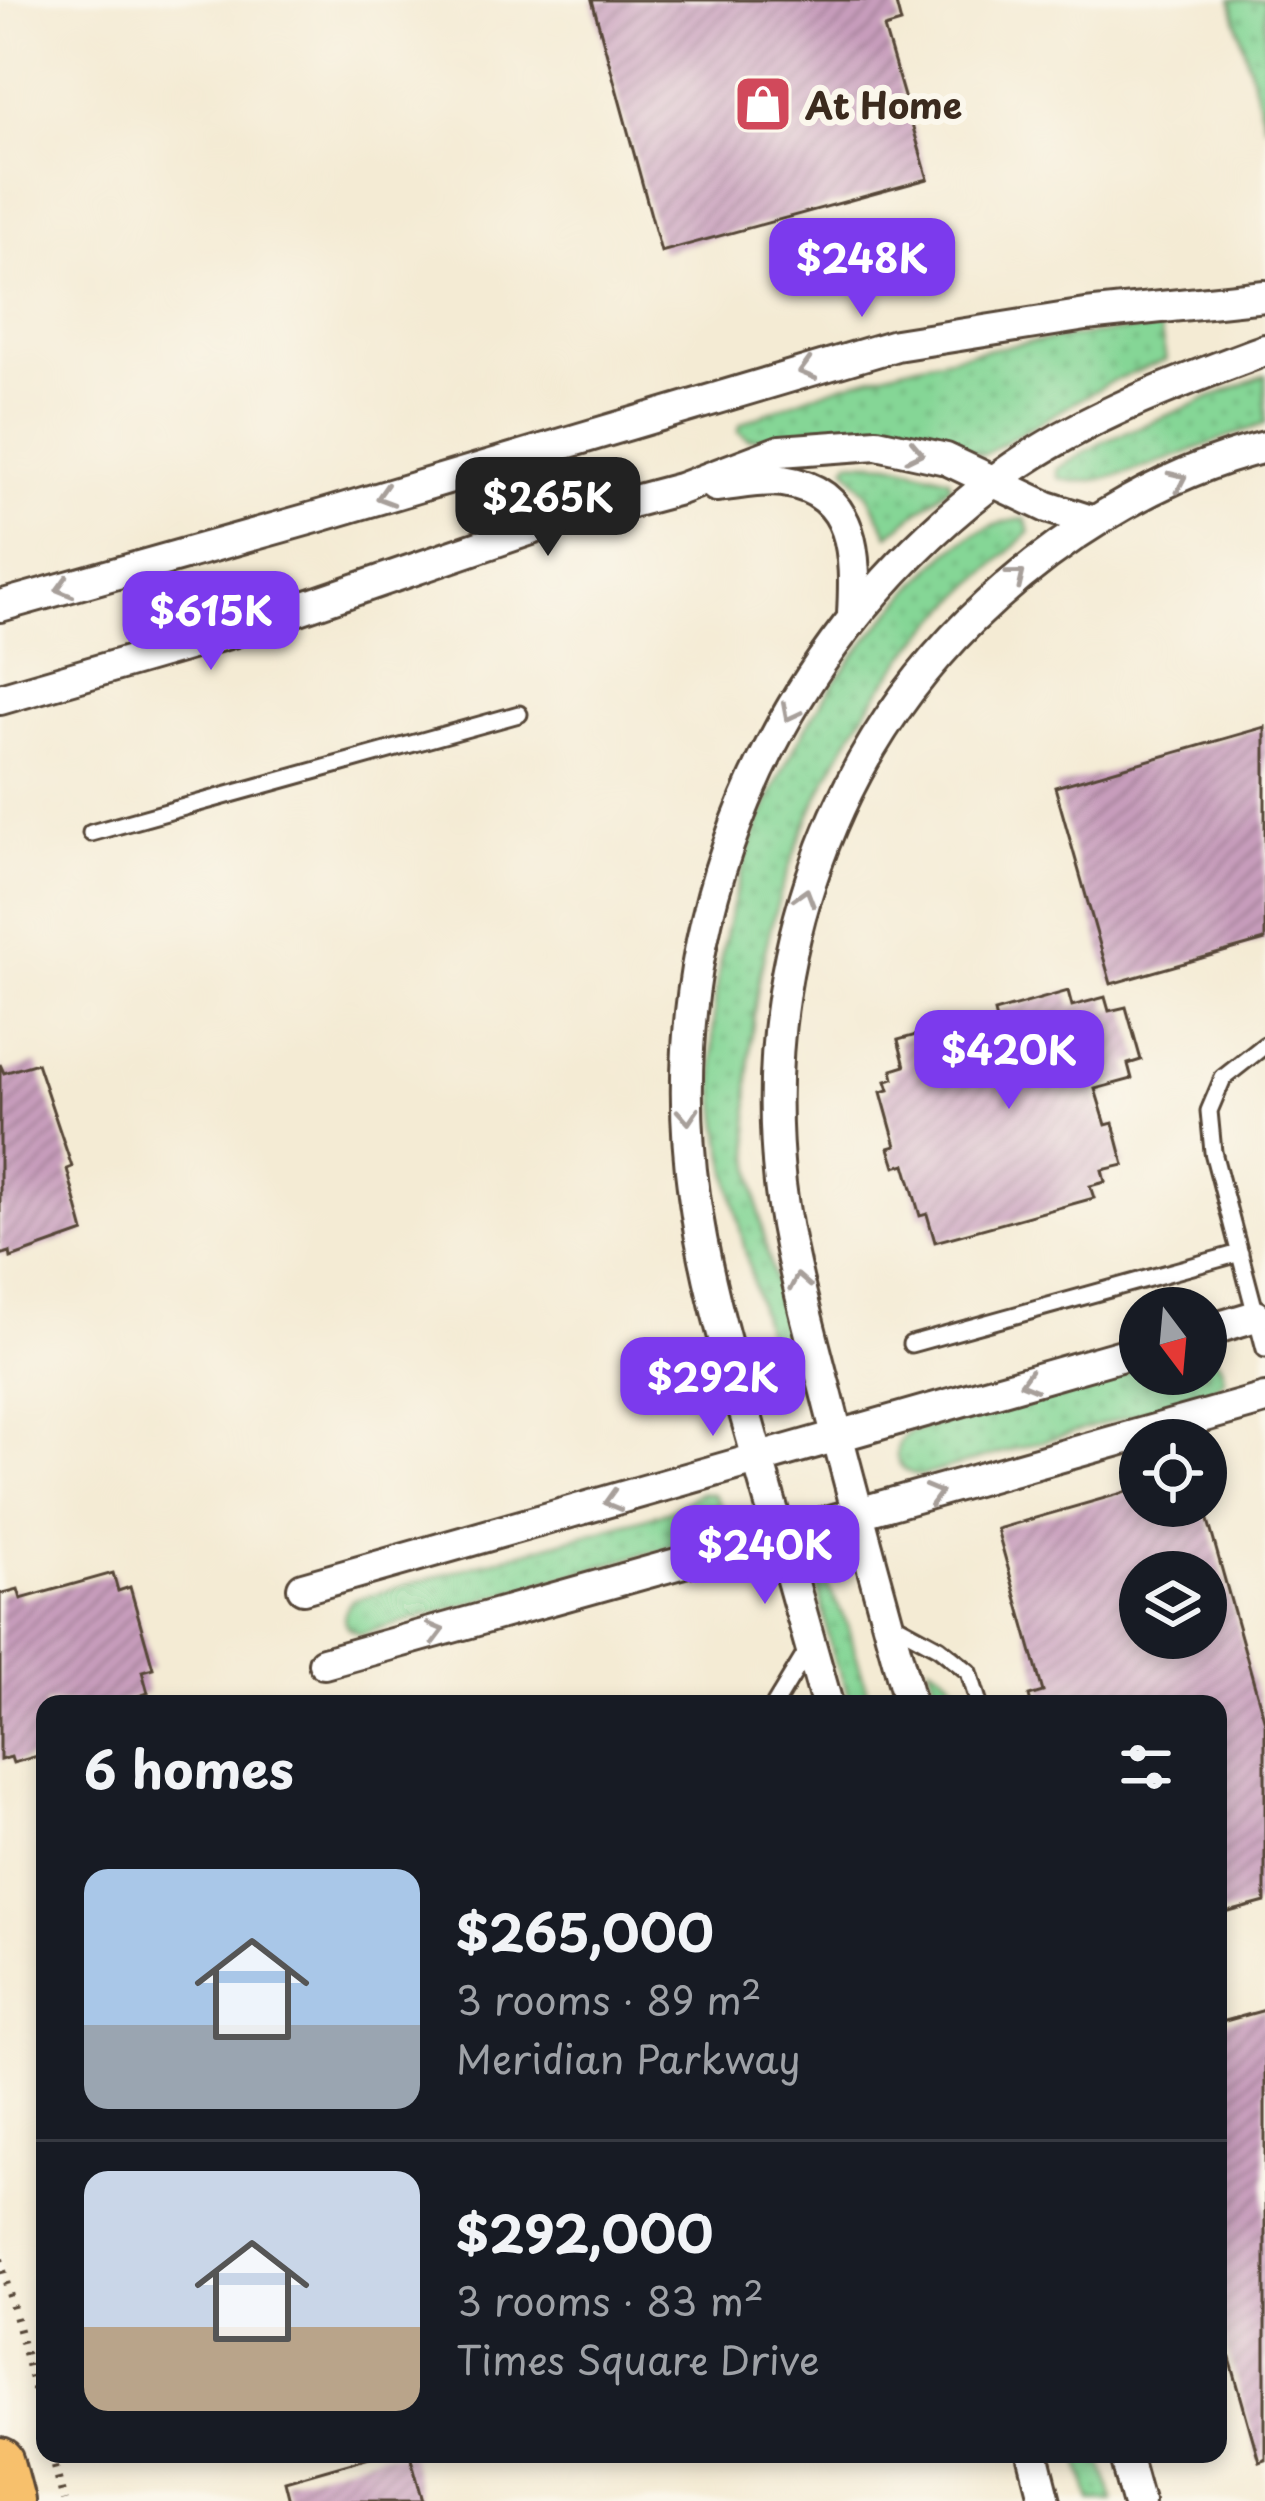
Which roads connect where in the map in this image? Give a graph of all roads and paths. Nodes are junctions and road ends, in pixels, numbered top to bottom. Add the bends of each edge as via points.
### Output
1 (1265, 296) edge
2 (1265, 350) edge
3 (1265, 447) edge
4 (991, 483) junction
5 (680, 489) junction
6 (1094, 522) junction
7 (0, 605) edge
8 (853, 615) junction
9 (0, 698) edge
10 (519, 714) dead end
11 (91, 833) dead end
12 (1265, 1045) edge
13 (1240, 1253) junction
14 (1256, 1316) junction
15 (1227, 1325) edge
16 (911, 1344) dead end
17 (1265, 1349) edge
18 (1119, 1356) edge
19 (1265, 1399) edge
20 (837, 1436) junction
21 (758, 1460) junction
22 (859, 1515) junction
23 (779, 1538) junction
24 (303, 1588) dead end
25 (887, 1620) junction
26 (810, 1645) junction
27 (323, 1663) dead end
28 (781, 1695) edge
29 (824, 1695) edge
30 (908, 1695) edge
31 (977, 1695) edge
32 (0, 2259) edge
33 (36, 2394) edge
34 (0, 2463) edge
35 (54, 2463) edge
36 (1035, 2463) edge
37 (1127, 2463) edge
38 (10, 2501) edge
39 (64, 2501) edge
40 (1045, 2501) edge
41 (1138, 2501) edge

1 -> 7 street via 896,345
2 - 4 street via 1103,413
6 -> 3 street
5 -> 4 street via 779,451 877,444 946,459
4 - 6 street
4 - 8 street via 904,557
5 - 8 street via 782,481 823,496 851,532
5 - 9 street
20 -> 6 street via 780,1185 776,1065 784,976 805,894 837,806 886,722 948,643 1015,577
8 -> 21 street via 800,692 748,793 706,908 690,999 685,1066 694,1195
10 - 11 lane
12 - 13 lane via 1222,1078 1209,1111
13 - 14 lane
13 - 16 lane
14 - 15 street
14 - 17 lane
18 -> 20 street
22 -> 19 street
20 - 21 street
20 - 22 street
21 - 23 street
21 -> 24 street
22 - 23 street
22 - 25 street
23 - 26 street
27 -> 23 street
25 - 30 street
25 - 31 lane via 969,1672
26 - 28 lane
26 - 29 street
32 - 33 path
34 - 38 main road
35 - 39 path
36 - 40 street
37 - 41 street

